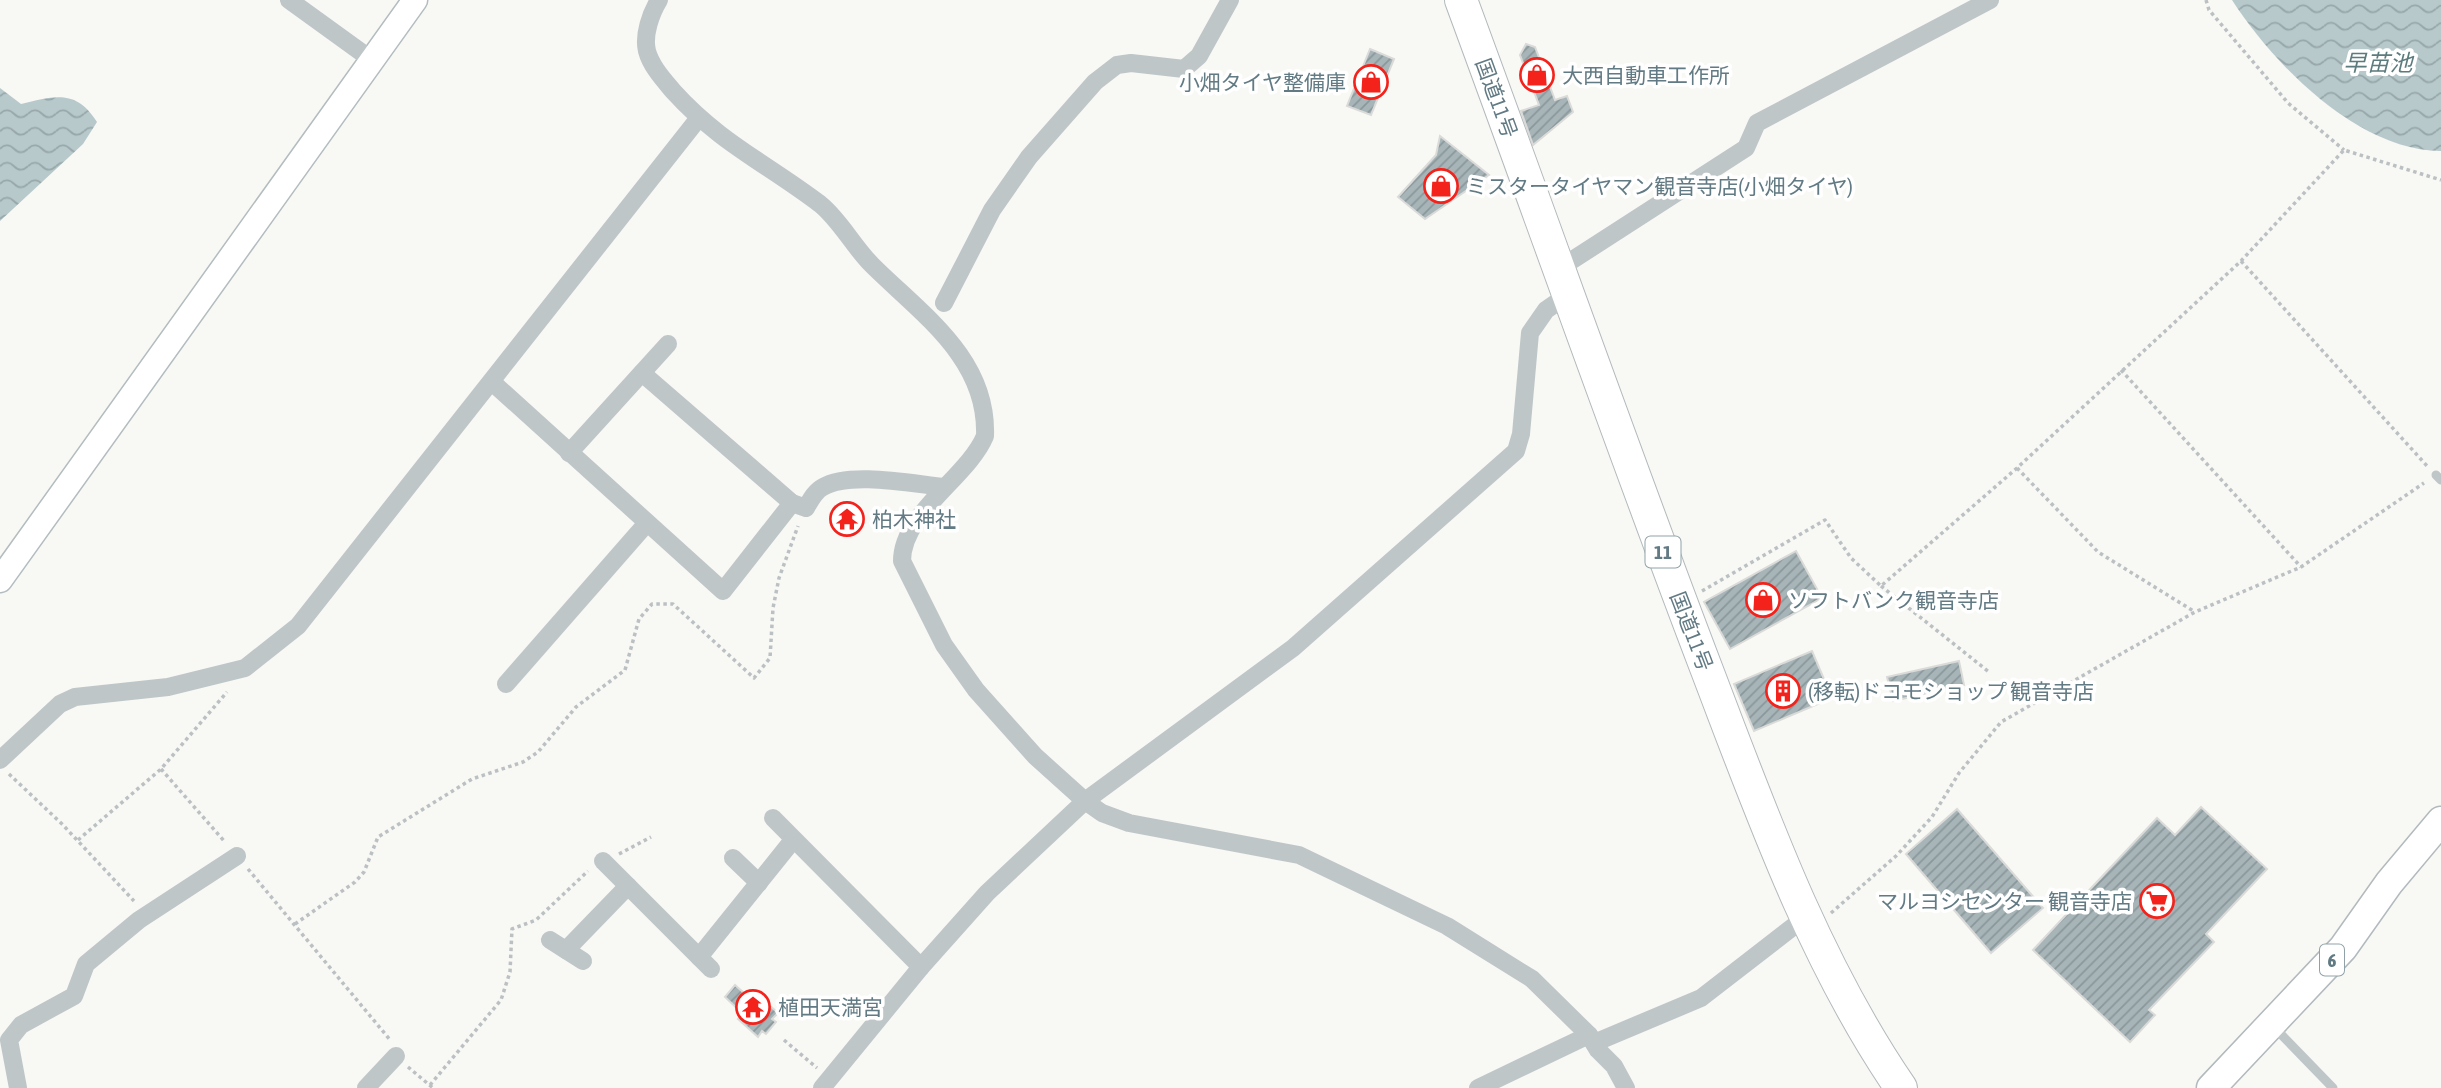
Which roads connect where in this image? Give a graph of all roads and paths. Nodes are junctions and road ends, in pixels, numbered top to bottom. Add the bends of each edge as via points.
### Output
1 (289, 0) edge
2 (415, 0) edge
3 (659, 0) edge
4 (1230, 0) edge
5 (1461, 0) edge
6 (1990, 0) edge
7 (2206, 0) edge
8 (372, 60) junction
9 (698, 119) junction
10 (2344, 150) junction
11 (2441, 180) edge
12 (2241, 261) junction
13 (1565, 281) junction
14 (944, 303) dead end
15 (668, 344) dead end
16 (2121, 370) junction
17 (642, 373) junction
18 (492, 382) junction
19 (569, 453) junction
20 (2017, 468) junction
21 (2438, 478) edge
22 (945, 487) junction
23 (799, 506) junction
24 (647, 523) junction
25 (2301, 567) junction
26 (0, 580) edge
27 (1881, 586) junction
28 (1681, 603) junction
29 (2194, 612) junction
30 (245, 668) junction
31 (1989, 672) dead end
32 (506, 684) dead end
33 (0, 760) edge
34 (0, 766) edge
35 (161, 769) junction
36 (1085, 801) junction
37 (773, 818) dead end
38 (2441, 821) edge
39 (651, 837) dead end
40 (78, 840) junction
41 (793, 840) junction
42 (237, 856) junction
43 (733, 858) dead end
44 (603, 861) junction
45 (758, 883) junction
46 (628, 886) junction
47 (147, 915) junction
48 (1810, 922) junction
49 (295, 924) junction
50 (550, 940) dead end
51 (566, 950) junction
52 (583, 961) dead end
53 (921, 967) junction
54 (2272, 1025) junction
55 (1591, 1039) junction
56 (784, 1040) dead end
57 (396, 1056) junction
58 (825, 1083) edge
59 (432, 1087) edge
60 (19, 1088) edge
61 (366, 1088) edge
62 (1478, 1088) edge
63 (1626, 1088) edge
64 (1901, 1088) edge
65 (2211, 1088) edge
66 (2333, 1088) edge

1 - 8 street
2 - 8 street
3 - 9 street via 646,48 652,65
4 - 14 street via 1199,56 1184,69 1117,65 1077,101 992,210
5 - 13 highway, 国道11号 / 11
6 - 13 street via 1757,123 1746,148
7 - 10 path via 2209,10 2288,103
8 - 26 street
9 - 18 street
9 - 22 street via 822,206 870,264 917,306 971,369 982,398 985,436
10 - 11 path
10 - 12 path
12 - 16 path
12 - 21 path
13 - 28 highway, 国道11号 / 11
13 - 36 street via 1530,333 1516,451 1293,648
15 - 17 street
16 - 20 path
16 - 25 path
17 - 19 street
17 - 23 street
18 - 19 street
18 - 30 street via 298,626
19 - 24 street
20 - 27 path
20 - 29 path via 2098,552
21 - 25 path
22 - 23 street via 836,481
22 - 36 street via 902,550 906,574 944,645 976,690 1035,756
23 - 24 street via 723,591
23 - 49 path via 773,608 771,658 754,677 673,604 652,604 639,620 625,670 576,707 538,752 523,762 472,779 379,837 364,872
24 - 32 street
25 - 29 path
27 - 28 path via 1851,558 1825,520
27 - 31 path
28 - 48 highway, 国道11号 / 11 via 1763,817
29 - 48 path via 2001,722 1959,773 1932,817 1896,856
30 - 33 street via 168,687 75,697 60,704
30 - 35 path
34 - 40 path
35 - 40 path
35 - 42 path
36 - 53 street via 987,892
36 - 55 street via 1129,823 1299,855 1447,926 1532,979
37 - 41 street
38 - 54 main road, 6 via 2343,948
39 - 44 path
40 - 47 path
41 - 45 street
41 - 53 street
42 - 47 street
42 - 49 path
43 - 45 street
44 - 46 street
44 - 59 path via 536,920 512,929 508,986 502,1000
45 - 46 street via 705,963
46 - 51 street
47 - 60 street via 86,964 74,996 21,1025 9,1040
48 - 55 street via 1701,998
48 - 64 highway, 国道11号 / 11 via 1873,1045
49 - 57 path via 394,1045
50 - 51 street
51 - 52 street
53 - 58 street
54 - 65 main road, 6
54 - 66 lane
55 - 62 street
55 - 63 street
56 - 58 path
57 - 59 path
57 - 61 street

